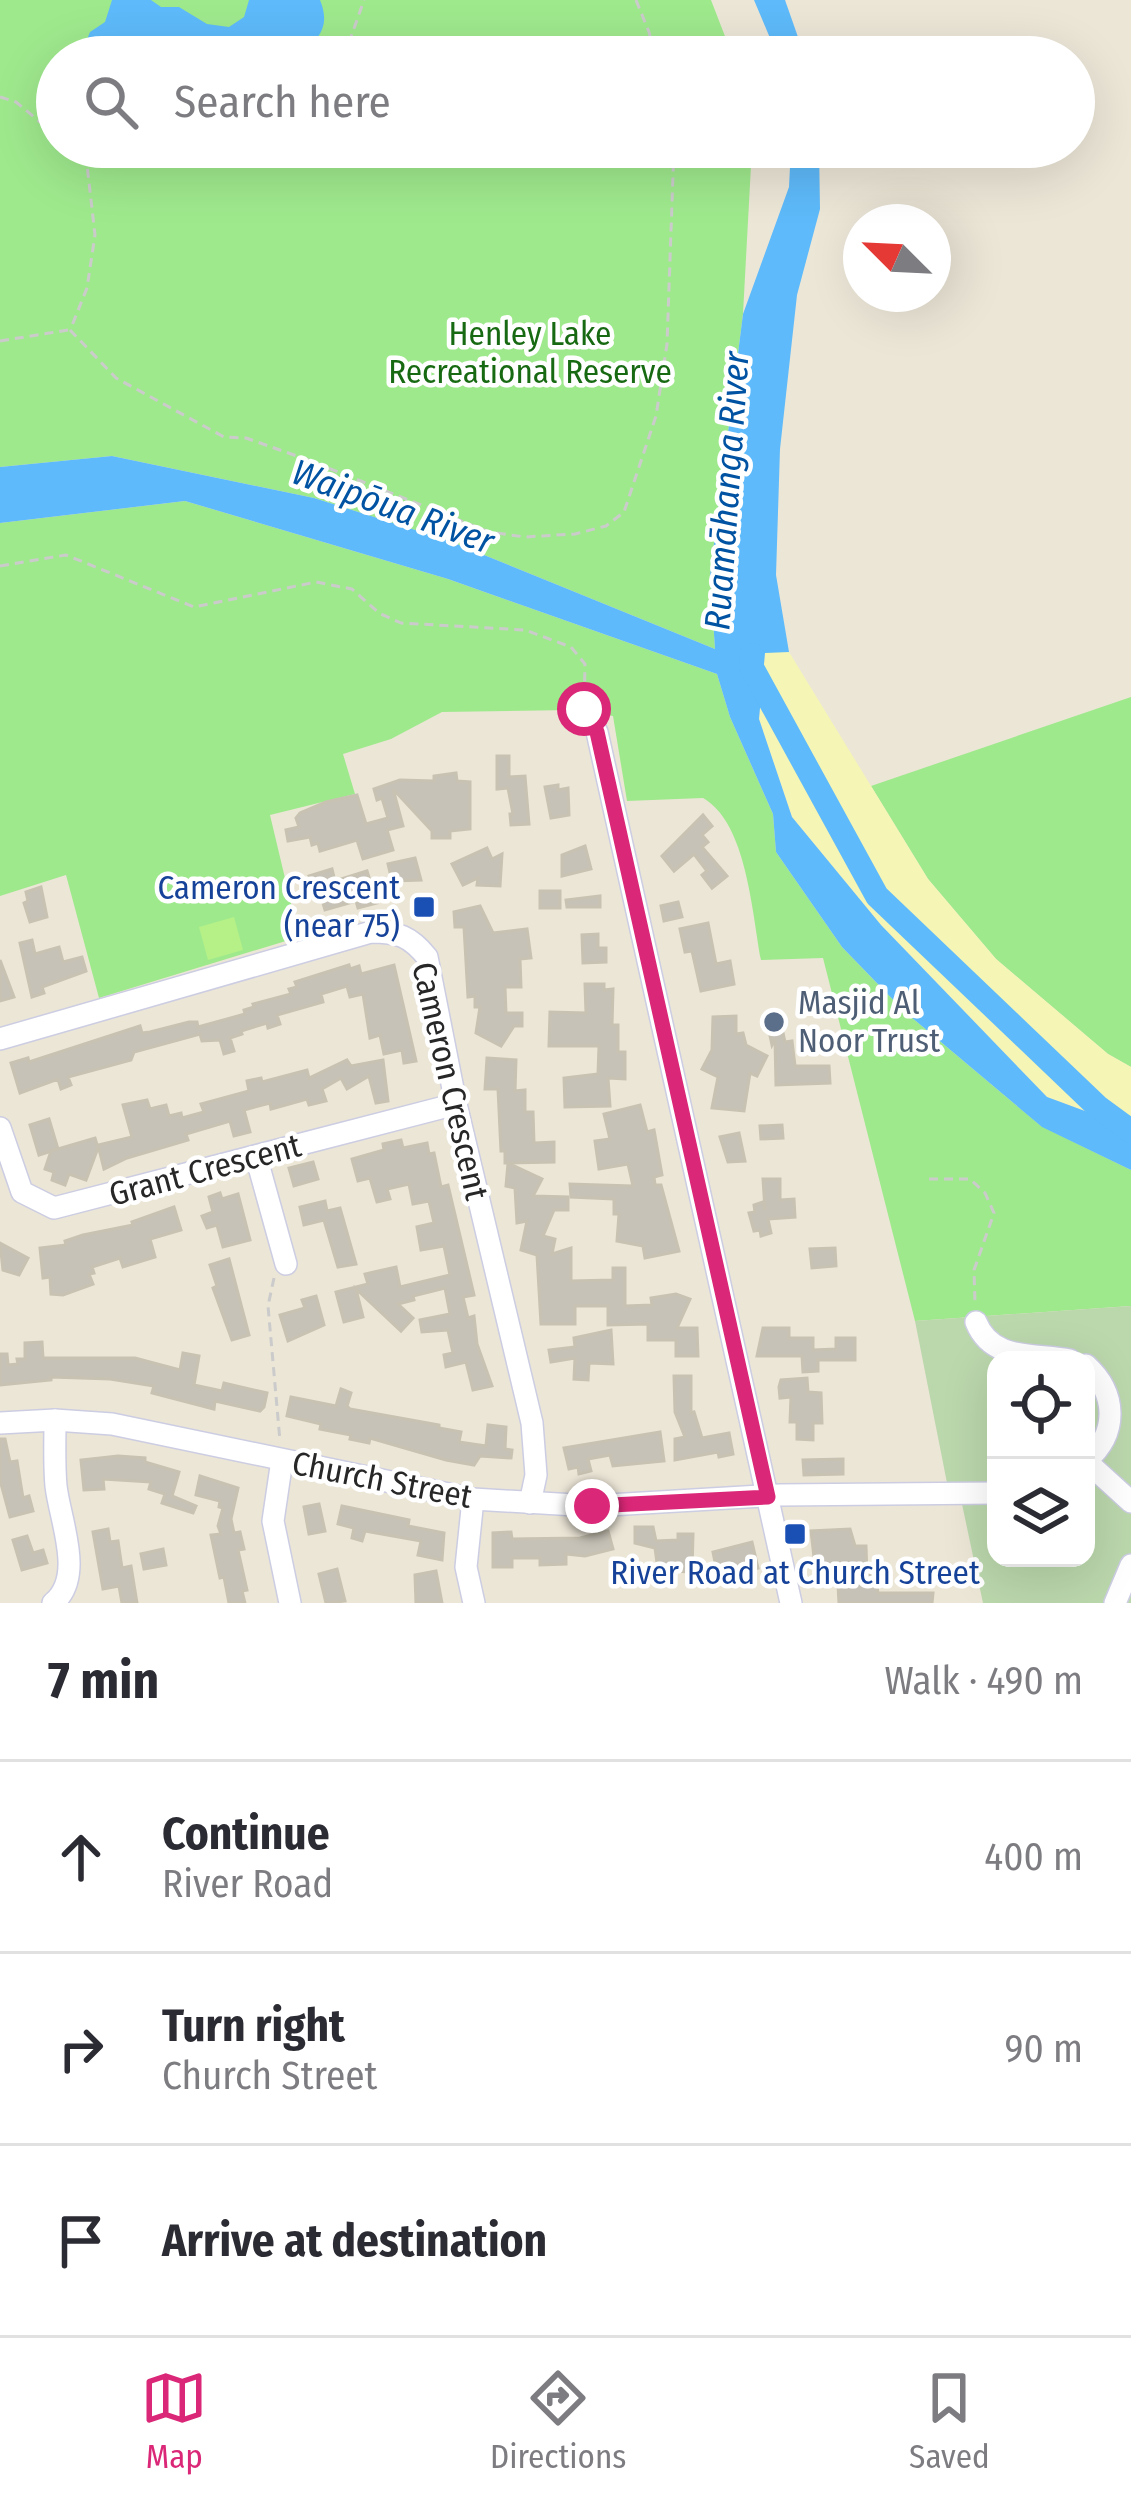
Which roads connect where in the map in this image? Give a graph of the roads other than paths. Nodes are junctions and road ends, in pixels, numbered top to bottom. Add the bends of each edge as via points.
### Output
1 (597, 732) road end
2 (0, 1039) edge
3 (456, 1104) junction
4 (0, 1129) edge
5 (256, 1156) junction
6 (286, 1264) road end
7 (976, 1322) road end
8 (1005, 1351) edge
9 (1095, 1377) edge
10 (55, 1420) junction
11 (0, 1423) edge
12 (1095, 1454) edge
13 (1088, 1459) edge
14 (282, 1460) junction
15 (987, 1493) edge
16 (768, 1497) junction
17 (473, 1499) junction
18 (530, 1502) junction
19 (1131, 1502) edge
20 (1131, 1565) edge
21 (53, 1603) edge
22 (290, 1603) edge
23 (474, 1603) edge
24 (791, 1603) edge
25 (1115, 1603) edge

1 - 16 street
2 - 3 street, Cameron Crescent via 371,932 396,932 427,957
3 - 5 street, Grant Crescent
3 - 18 street, Cameron Crescent via 532,1423
4 - 5 street, Grant Crescent via 22,1192 54,1208
5 - 6 street
7 - 8 street
9 - 12 street via 1111,1398
10 - 11 street, Church Street
10 - 14 street, Church Street
10 - 21 street via 68,1577
13 - 19 street
14 - 17 street, Church Street
14 - 22 street via 273,1521
15 - 16 street, Church Street
16 - 18 street, Church Street
16 - 24 street
17 - 18 street, Church Street
17 - 23 street via 466,1567
20 - 25 street

